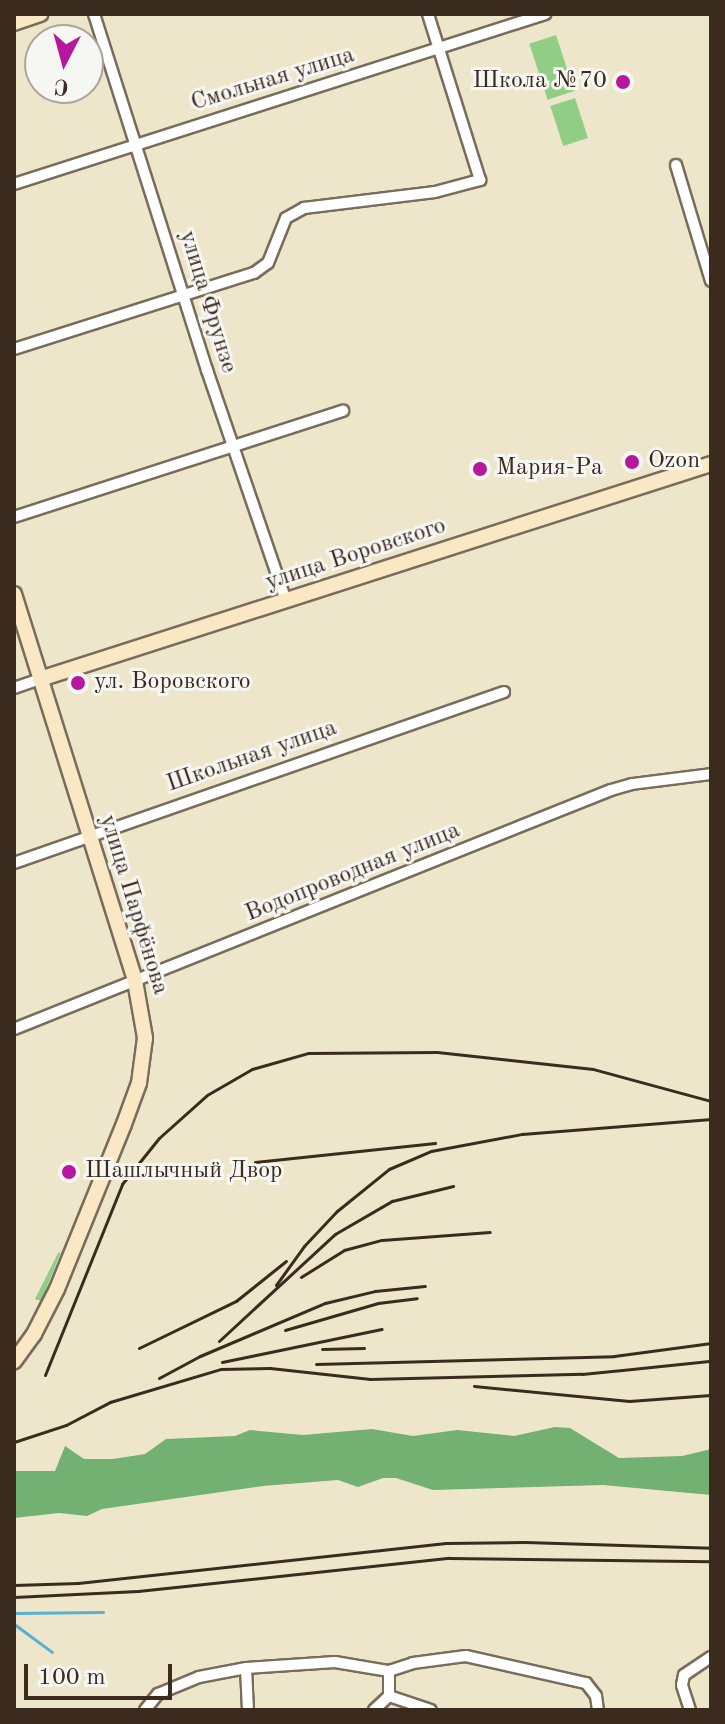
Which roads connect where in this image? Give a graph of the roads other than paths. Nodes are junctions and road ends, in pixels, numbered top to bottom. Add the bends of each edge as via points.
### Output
1 (40, 14) edge
2 (94, 14) edge
3 (428, 14) edge
4 (545, 14) edge
5 (14, 23) edge
6 (440, 50) junction
7 (136, 143) junction
8 (676, 165) dead end
9 (14, 184) edge
10 (711, 281) edge
11 (185, 294) junction
12 (14, 349) edge
13 (343, 411) dead end
14 (233, 447) junction
15 (711, 464) edge
16 (14, 517) edge
17 (14, 594) edge
18 (286, 601) junction
19 (40, 679) junction
20 (14, 688) edge
21 (504, 692) dead end
22 (711, 774) edge
23 (89, 834) junction
24 (14, 863) edge
25 (135, 981) junction
26 (14, 1029) edge
27 (14, 1362) edge
28 (711, 1657) edge
29 (246, 1668) junction
30 (389, 1671) junction
31 (389, 1696) junction
32 (145, 1710) edge
33 (248, 1710) edge
34 (374, 1710) edge
35 (431, 1710) edge
36 (598, 1710) edge
37 (690, 1710) edge

1 - 5 main road
2 - 7 street, улица Фрунзе
3 - 6 street
4 - 6 street, Смольная улица
6 - 7 street, Смольная улица
6 - 11 street via 480,180 435,192 304,208 286,218 263,267
7 - 9 street, Смольная улица
7 - 11 street, улица Фрунзе
8 - 10 street
11 - 12 street
11 - 14 street, улица Фрунзе
13 - 14 street
14 - 16 street
14 - 18 street, улица Фрунзе
15 - 18 main road, улица Воровского
17 - 19 main road, улица Парфёнова
18 - 19 main road, улица Воровского
19 - 20 street, улица Воровского
19 - 23 main road, улица Парфёнова
21 - 23 street, Школьная улица
22 - 25 street, Водопроводная улица via 611,790
23 - 24 street, Школьная улица
23 - 25 main road, улица Парфёнова
25 - 26 street, Водопроводная улица
25 - 27 main road, улица Парфёнова via 145,1038 139,1083 57,1289
28 - 37 street via 684,1675
29 - 30 street via 351,1662
29 - 32 street via 177,1685 158,1694
29 - 33 street
30 - 31 street
30 - 36 street via 466,1656 586,1683
31 - 34 street
31 - 35 street

